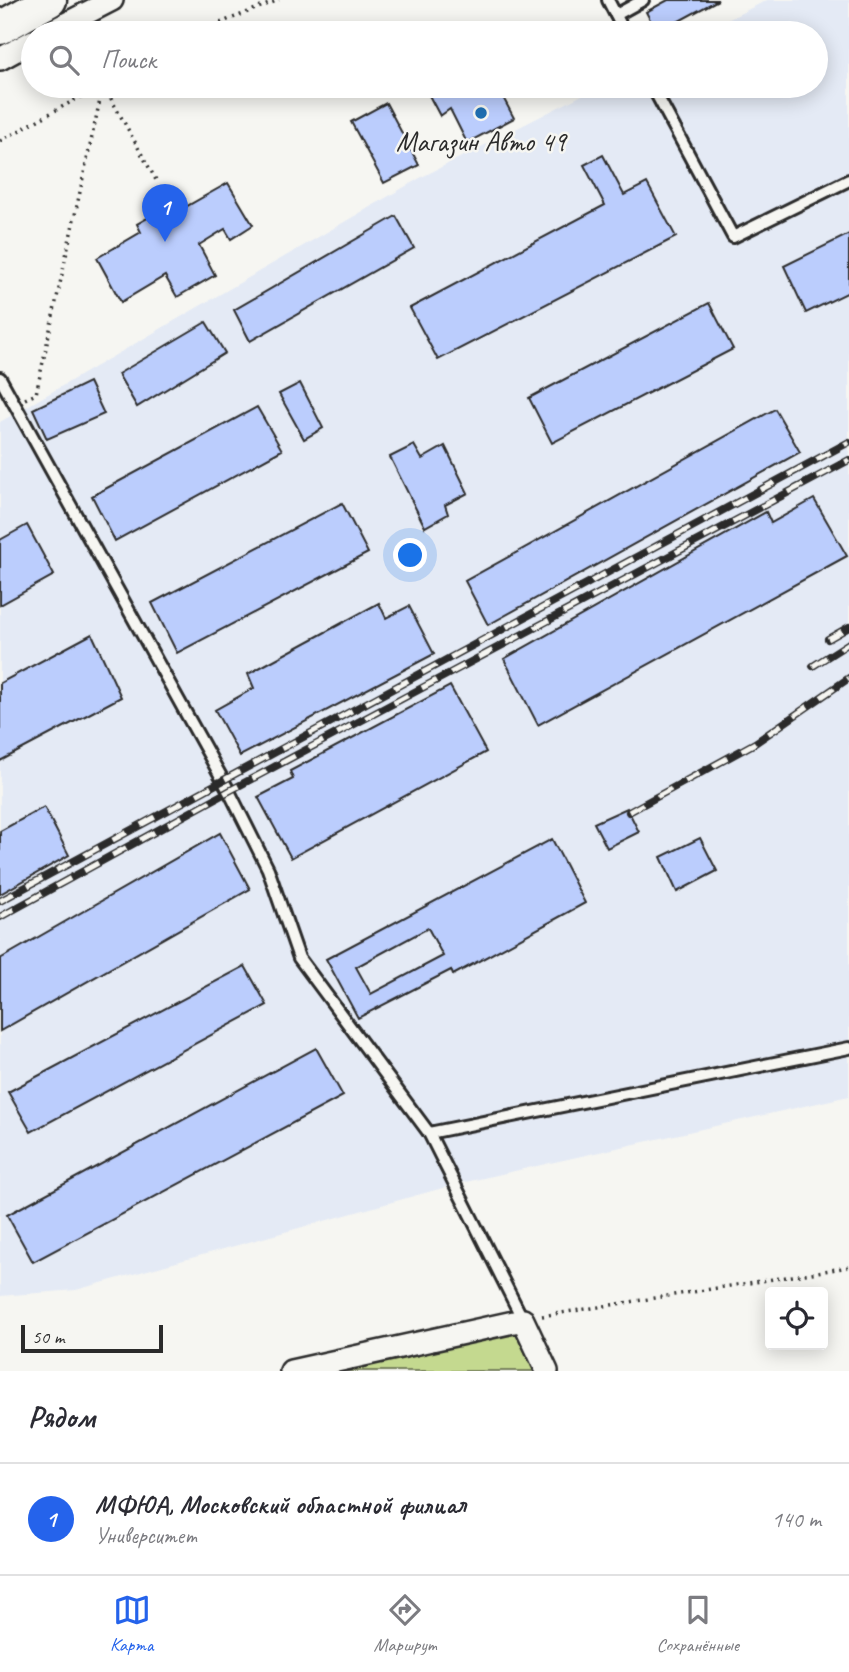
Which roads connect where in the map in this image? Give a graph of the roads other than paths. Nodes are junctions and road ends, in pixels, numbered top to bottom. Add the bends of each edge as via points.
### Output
1 (50, 0) edge
2 (112, 0) edge
3 (608, 0) edge
4 (643, 0) edge
5 (616, 15) junction
6 (71, 21) edge
7 (619, 21) edge
8 (0, 28) edge
9 (21, 48) edge
10 (0, 59) edge
11 (658, 98) edge
12 (849, 180) edge
13 (0, 378) edge
14 (849, 1048) edge
15 (429, 1133) junction
16 (523, 1320) junction
17 (291, 1371) edge
18 (547, 1371) edge

1 - 8 main road
2 - 6 street
3 - 5 lane
4 - 5 lane
5 - 7 lane
9 - 10 street
11 - 12 lane via 733,237
13 - 15 lane via 229,791 268,869 299,958
14 - 15 lane
15 - 16 lane
16 - 17 street
16 - 18 street

